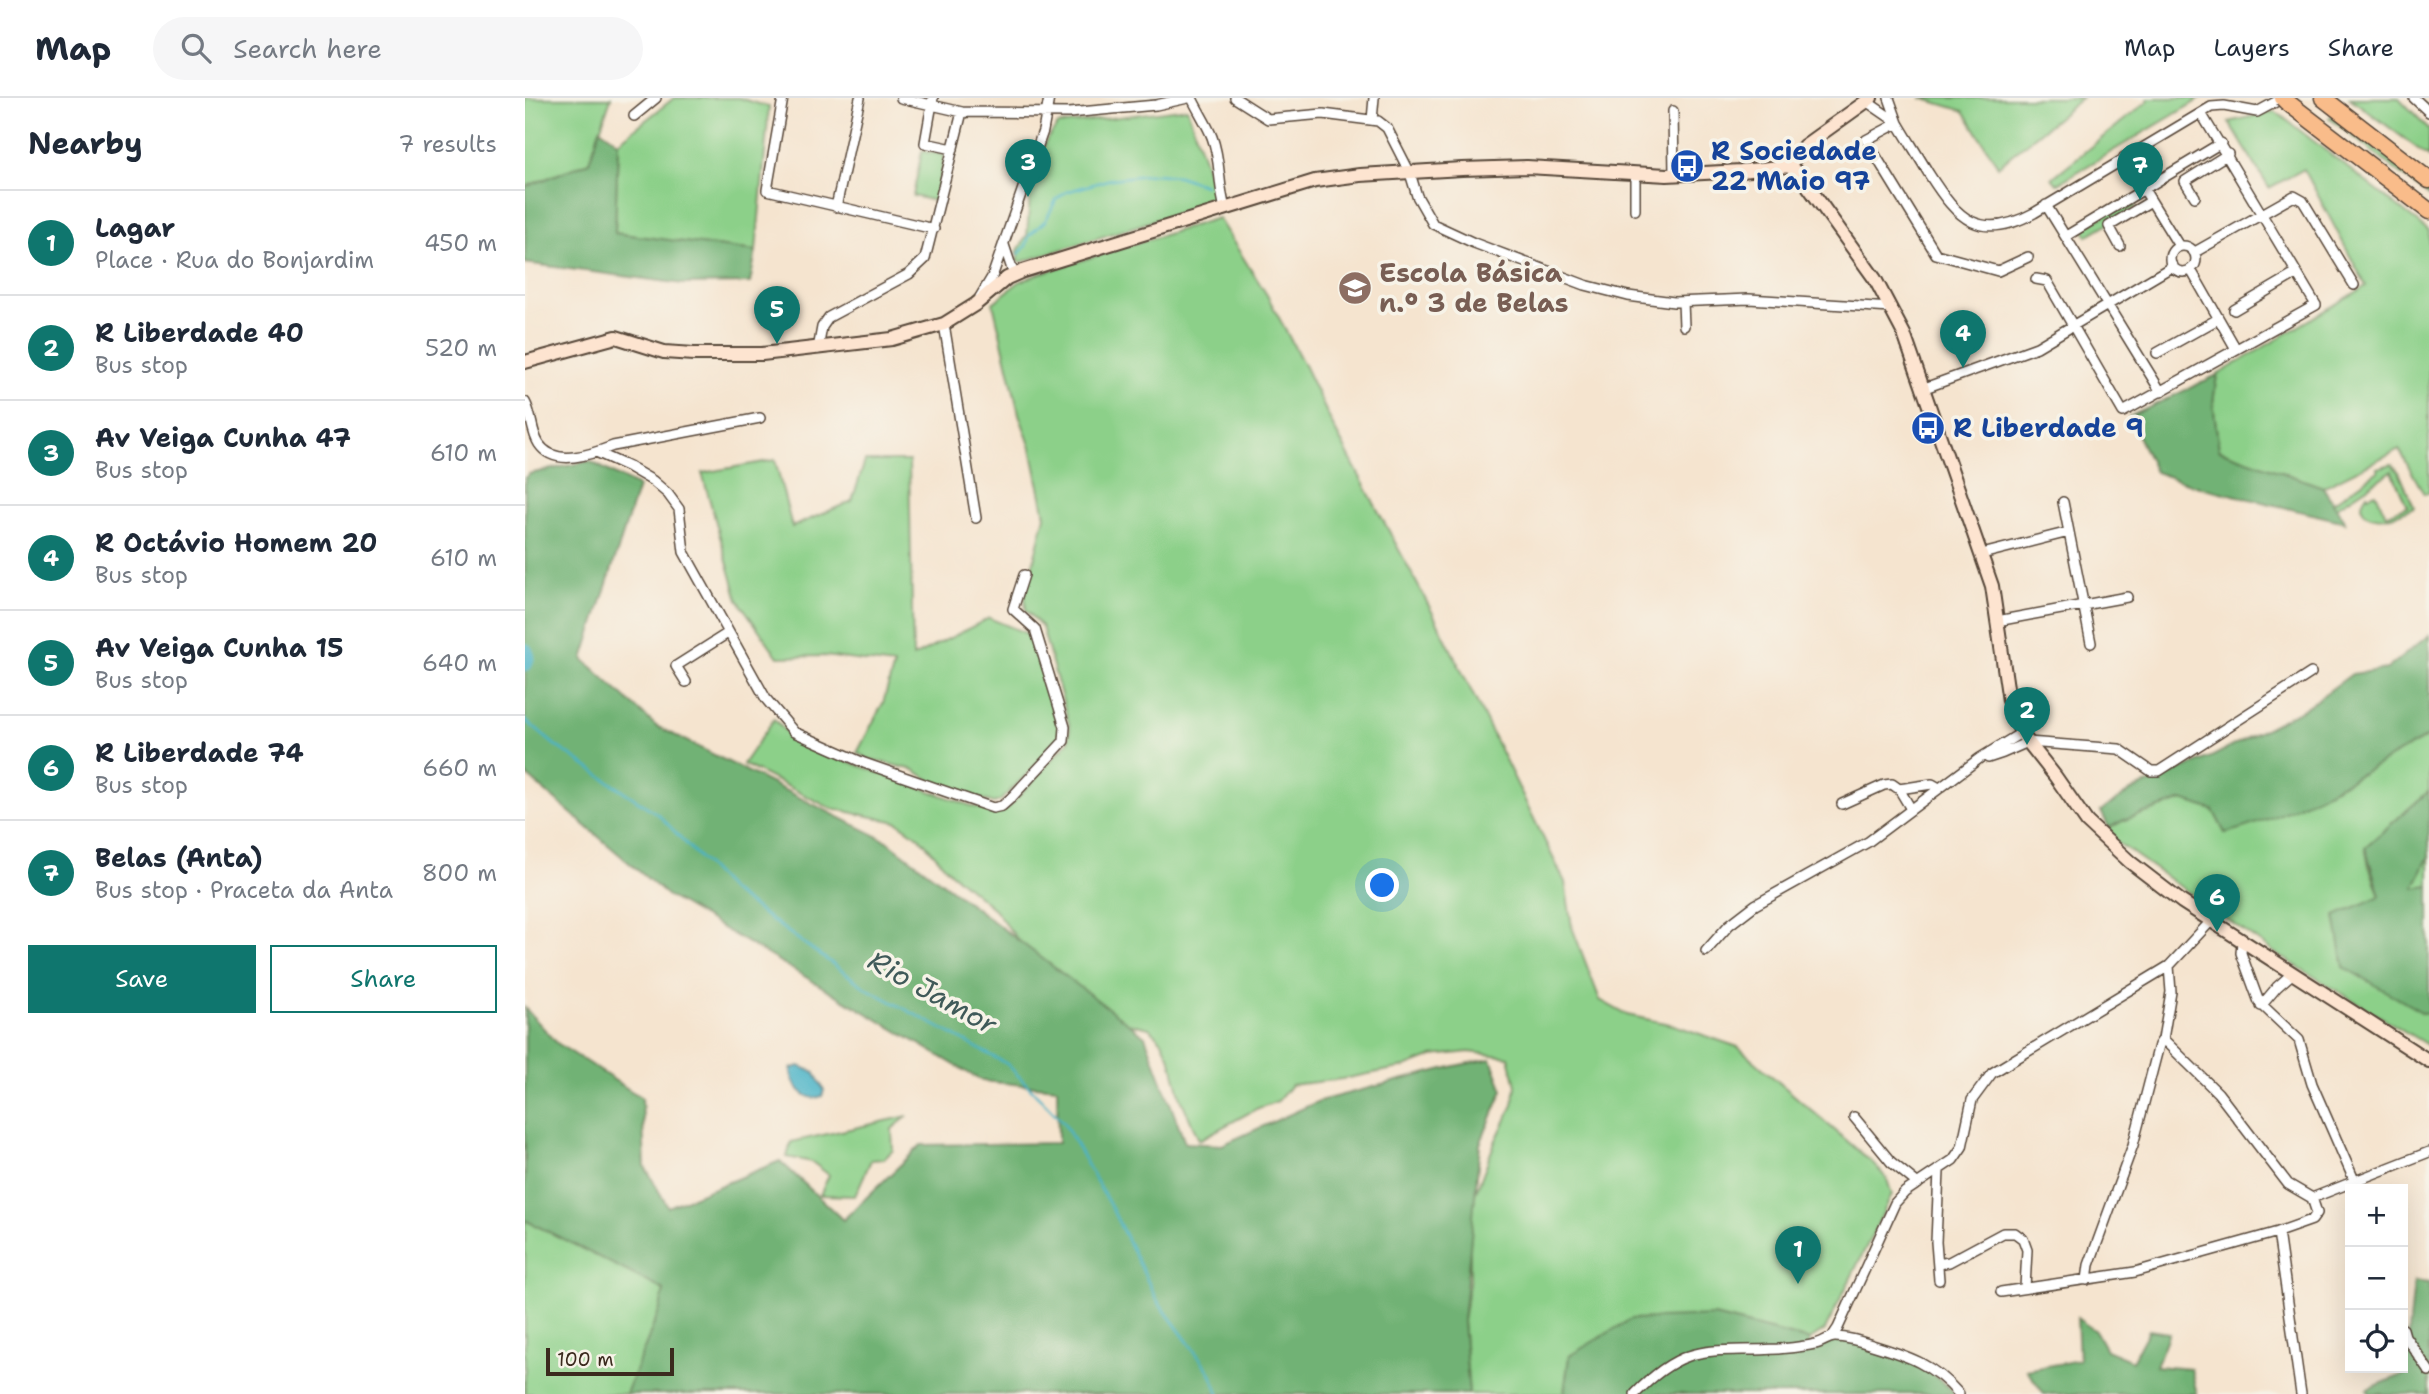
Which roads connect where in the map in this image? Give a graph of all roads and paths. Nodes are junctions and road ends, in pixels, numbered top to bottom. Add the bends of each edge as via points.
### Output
1 (656, 98) edge
2 (783, 98) edge
3 (860, 98) edge
4 (901, 98) edge
5 (1049, 98) edge
6 (1190, 98) edge
7 (1235, 98) edge
8 (1374, 98) edge
9 (1889, 98) edge
10 (2323, 98) edge
11 (2414, 98) edge
12 (1868, 99) edge
13 (2284, 99) edge
14 (932, 101) edge
15 (1673, 111) dead end
16 (962, 112) junction
17 (2429, 112) edge
18 (1047, 113) junction
19 (2201, 113) junction
20 (634, 116) dead end
21 (1372, 120) junction
22 (1898, 123) junction
23 (2221, 143) junction
24 (953, 149) junction
25 (2228, 155) junction
26 (2124, 157) junction
27 (1789, 166) junction
28 (1410, 173) junction
29 (1635, 174) junction
30 (1674, 174) junction
31 (2429, 180) edge
32 (2144, 189) junction
33 (2195, 197) dead end
34 (2151, 201) junction
35 (2046, 205) junction
36 (836, 207) junction
37 (1225, 208) junction
38 (1635, 210) dead end
39 (2429, 211) edge
40 (2263, 214) junction
41 (934, 229) junction
42 (2066, 236) junction
43 (1003, 243) junction
44 (2120, 246) dead end
45 (2179, 246) junction
46 (2195, 252) junction
47 (2028, 257) dead end
48 (998, 258) junction
49 (2173, 266) junction
50 (2190, 270) junction
51 (2297, 272) junction
52 (1011, 277) junction
53 (2036, 279) dead end
54 (2354, 285) dead end
55 (1683, 302) junction
56 (976, 304) junction
57 (2108, 307) junction
58 (1891, 308) junction
59 (2234, 310) dead end
60 (2218, 319) junction
61 (944, 324) junction
62 (1684, 326) dead end
63 (2075, 326) junction
64 (818, 349) junction
65 (2236, 349) junction
66 (2157, 354) dead end
67 (525, 362) edge
68 (1922, 389) junction
69 (2161, 392) junction
70 (525, 402) edge
71 (760, 418) dead end
72 (596, 452) junction
73 (2063, 502) dead end
74 (976, 518) dead end
75 (2069, 532) junction
76 (1982, 554) junction
77 (1024, 575) dead end
78 (2127, 597) dead end
79 (2084, 605) junction
80 (1997, 621) junction
81 (728, 633) junction
82 (2091, 643) dead end
83 (2311, 673) dead end
84 (686, 682) dead end
85 (2024, 737) junction
86 (1940, 788) junction
87 (1899, 789) junction
88 (1842, 804) dead end
89 (1911, 810) junction
90 (2211, 921) junction
91 (2242, 942) junction
92 (1706, 951) dead end
93 (2169, 966) junction
94 (2293, 973) junction
95 (2261, 1006) junction
96 (2163, 1039) junction
97 (2429, 1060) edge
98 (1854, 1117) dead end
99 (2429, 1152) edge
100 (1940, 1171) junction
101 (1918, 1184) junction
102 (2357, 1184) edge
103 (2359, 1184) edge
104 (2345, 1188) edge
105 (2312, 1198) junction
106 (2278, 1231) junction
107 (1938, 1264) junction
108 (1939, 1280) dead end
109 (2087, 1280) junction
110 (2025, 1288) junction
111 (2001, 1292) dead end
112 (1832, 1337) junction
113 (2408, 1340) edge
114 (2429, 1371) edge
115 (1635, 1394) edge
116 (1959, 1394) edge
117 (2301, 1394) edge

1 - 20 street
2 - 36 street via 767,190
3 - 36 street
4 - 14 street
5 - 18 street
6 - 18 street via 1103,111
6 - 37 street via 1213,138
7 - 21 street via 1268,119 1324,114
8 - 21 street
9 - 22 street
10 - 31 highway
11 - 17 street
12 - 22 street
12 - 27 street via 1804,146
13 - 19 street via 2257,112 2217,106
13 - 39 highway
14 - 16 street
14 - 24 street via 925,143
15 - 30 street
16 - 18 street
16 - 24 street
18 - 43 street
19 - 23 street
19 - 26 street
21 - 28 street via 1387,128
22 - 35 street via 1947,202 1964,217 2002,225
22 - 47 street via 1866,140 1936,254 1998,271
23 - 25 street
23 - 32 street
24 - 41 street
25 - 33 street via 2185,181
25 - 40 street
26 - 32 street
26 - 35 street
27 - 30 street
27 - 58 street via 1875,279
28 - 29 street via 1527,167
28 - 37 street via 1315,181
28 - 55 street via 1416,196 1433,224 1585,285
29 - 30 street
29 - 38 street
32 - 34 street
32 - 42 street
34 - 44 street via 2109,226
34 - 45 street
35 - 42 street
36 - 41 street
37 - 52 street
40 - 46 street
40 - 51 street
40 - 54 street via 2294,196 2303,201
41 - 64 street via 925,259 909,274 829,317
42 - 57 street
43 - 48 street
43 - 52 street
45 - 46 street
45 - 49 street via 2171,254
46 - 50 street
48 - 52 street via 1000,269
48 - 56 street
49 - 50 street via 2181,272
49 - 57 street
50 - 60 street
51 - 59 street
51 - 65 street via 2316,305
52 - 56 street
53 - 63 street via 2047,281
55 - 58 street via 1749,299
55 - 62 street
56 - 61 street
57 - 63 street
57 - 69 street
58 - 68 street
60 - 65 street
60 - 66 street
61 - 64 street via 892,339
61 - 74 street
63 - 68 street via 2037,348
63 - 69 street via 2123,412
64 - 67 street via 694,354 664,352 616,337
65 - 69 street
68 - 76 street
70 - 72 street via 539,444 548,453 572,457
71 - 72 street
72 - 81 street via 653,481 674,501 684,552
73 - 75 street
75 - 76 street
75 - 79 street
76 - 80 street
77 - 81 street via 1013,609 1035,629 1065,727 1063,741 1011,798 993,808 794,732 766,699
78 - 79 street
79 - 80 street
79 - 82 street
80 - 85 street via 2010,701
81 - 84 street via 675,666
83 - 85 street via 2159,771 2151,771 2119,749
85 - 86 street via 2003,753 1976,761
85 - 90 street via 2087,822 2130,862
86 - 87 street via 1932,784
86 - 89 street
87 - 88 street via 1884,785
87 - 89 street
89 - 92 street via 1857,849 1755,905 1728,925
90 - 91 street
90 - 93 street
91 - 94 street
91 - 95 street via 2241,953
93 - 96 street via 2171,992
93 - 100 street via 1992,1073 1972,1100 1962,1147
94 - 95 street
94 - 97 street
95 - 102 street via 2299,1040 2312,1084
96 - 105 street via 2218,1093 2288,1184
96 - 109 street
98 - 101 street via 1891,1162
99 - 103 street
100 - 101 street
100 - 107 street
101 - 112 street via 1895,1203
104 - 105 street
105 - 106 street via 2317,1213 2312,1220
106 - 109 street via 2135,1272
106 - 117 street
107 - 108 street
107 - 110 street via 2003,1233 2015,1233 2027,1250
109 - 110 street
110 - 111 street
112 - 115 street via 1778,1349 1692,1353 1672,1363
112 - 116 street via 1859,1340 1908,1356 1936,1371
113 - 114 street

